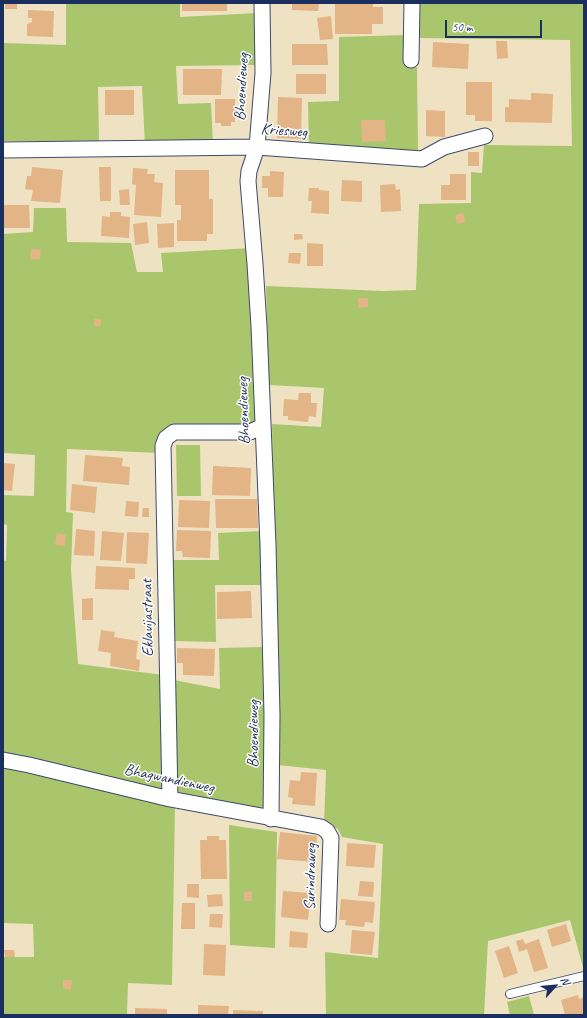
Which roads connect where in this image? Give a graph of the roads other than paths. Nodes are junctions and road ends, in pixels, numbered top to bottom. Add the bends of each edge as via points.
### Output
1 (262, 3) edge
2 (412, 3) edge
3 (411, 60) dead end
4 (485, 136) dead end
5 (257, 147) junction
6 (3, 150) edge
7 (263, 426) junction
8 (3, 760) edge
9 (170, 799) junction
10 (271, 819) junction
11 (327, 831) joint
12 (328, 924) dead end
13 (584, 976) edge
14 (510, 994) dead end

1 - 5 street, Bhoendieweg via 262,73
2 - 3 street
4 - 5 street, Kriesweg via 444,147 422,159
5 - 6 street, Kriesweg
5 - 7 street, Bhoendieweg via 248,181 256,272
7 - 9 street, Eklavijastraat via 250,432 174,432 166,438 163,446
7 - 10 street, Bhoendieweg via 272,715
8 - 9 street, Bhagwandienweg
9 - 10 street, Bhagwandienweg
10 - 11 street, Bhagwandienweg
11 - 12 street, Surindraweg via 331,838
13 - 14 lane

